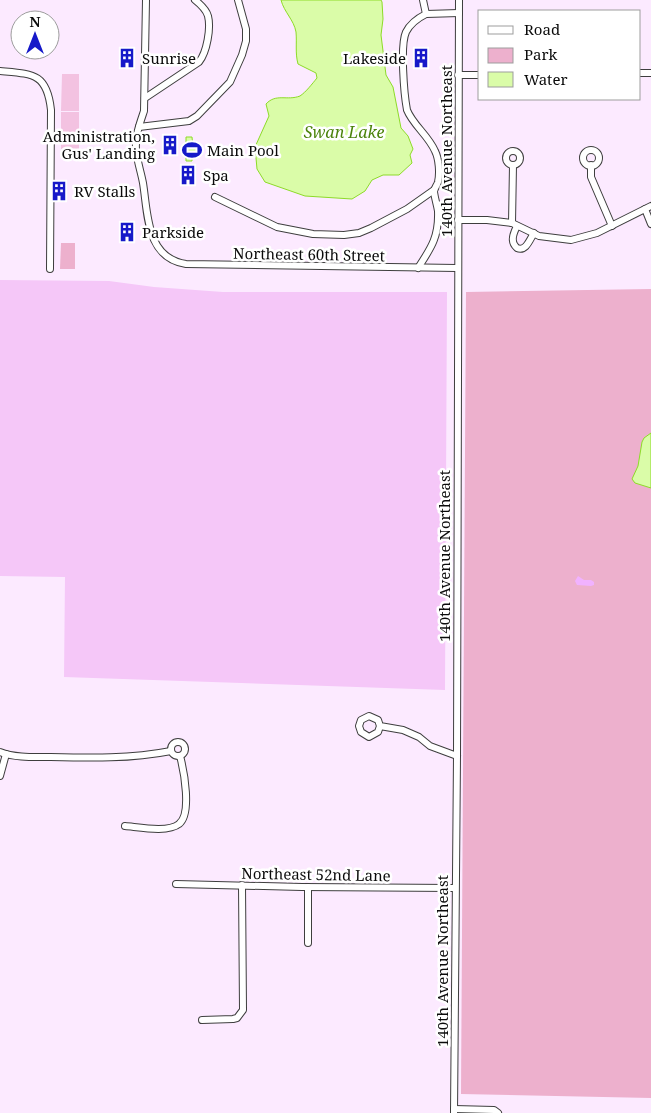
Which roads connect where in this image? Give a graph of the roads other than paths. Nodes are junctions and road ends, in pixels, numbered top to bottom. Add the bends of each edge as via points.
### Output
1 (146, 0) edge
2 (196, 0) edge
3 (238, 0) edge
4 (423, 0) edge
5 (459, 0) edge
6 (459, 13) junction
7 (426, 14) junction
8 (0, 71) edge
9 (458, 75) junction
10 (478, 75) edge
11 (144, 98) junction
12 (139, 128) junction
13 (513, 165) dead end
14 (591, 165) dead end
15 (434, 190) junction
16 (215, 198) dead end
17 (648, 207) edge
18 (458, 220) junction
19 (514, 224) junction
20 (651, 224) edge
21 (612, 226) junction
22 (534, 234) junction
23 (418, 268) junction
24 (457, 268) junction
25 (50, 269) dead end
26 (380, 726) dead end
27 (171, 751) junction
28 (3, 753) edge
29 (180, 756) junction
30 (457, 756) junction
31 (0, 776) edge
32 (125, 826) dead end
33 (176, 884) dead end
34 (242, 885) junction
35 (308, 887) junction
36 (454, 888) junction
37 (308, 943) dead end
38 (202, 1020) dead end
39 (454, 1111) edge
40 (498, 1113) edge

1 - 11 street
2 - 11 street via 208,15 205,54 199,62
3 - 12 street via 246,41 230,82 189,121
4 - 7 street
5 - 6 street, 140th Avenue Northeast
6 - 7 street
6 - 9 street, 140th Avenue Northeast
7 - 15 street via 409,27 403,45 407,110 436,152 438,181
8 - 25 street via 37,78 47,87 51,110
9 - 10 street
9 - 18 street, 140th Avenue Northeast
11 - 12 street
12 - 23 street, Northeast 60th Street via 136,147 148,222 157,245 169,259 186,264
13 - 19 street
14 - 21 street via 591,177
15 - 16 street via 371,228 344,235 313,234 277,227
15 - 23 street via 438,209 437,234
17 - 20 street
17 - 21 street
18 - 19 street
18 - 24 street, 140th Avenue Northeast
19 - 22 street
19 - 22 street via 513,240 518,248 526,246
21 - 22 street via 571,240
23 - 24 street, Northeast 60th Street
24 - 30 street, 140th Avenue Northeast
26 - 30 street via 403,730 430,746
27 - 28 street via 122,758
27 - 29 street via 173,755
27 - 29 street via 173,744 182,744 185,750
28 - 31 street
29 - 32 street via 185,779 185,815 179,824 156,829
30 - 36 street, 140th Avenue Northeast
33 - 34 street, Northeast 52nd Lane
34 - 35 street, Northeast 52nd Lane
34 - 38 street via 243,1010 233,1019
35 - 36 street, Northeast 52nd Lane
35 - 37 street
36 - 39 street, 140th Avenue Northeast
39 - 40 street via 494,1110

